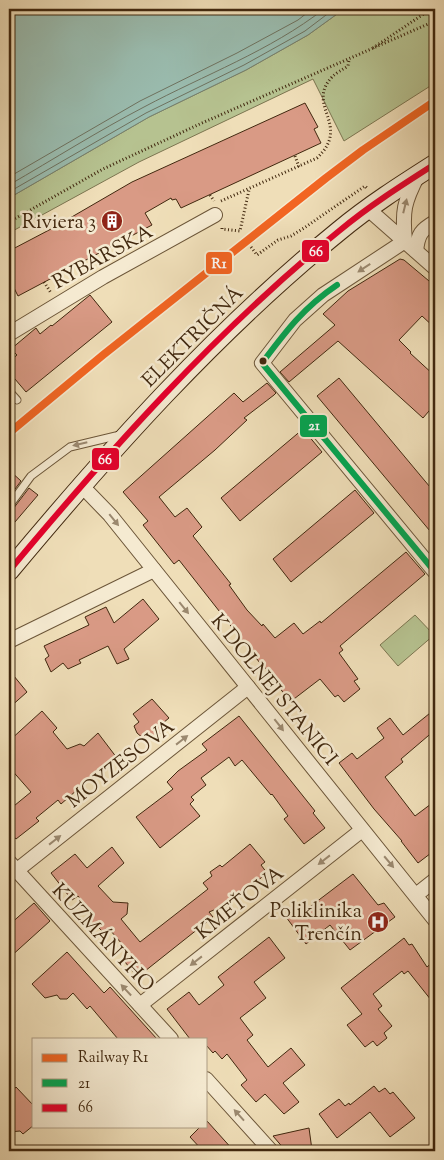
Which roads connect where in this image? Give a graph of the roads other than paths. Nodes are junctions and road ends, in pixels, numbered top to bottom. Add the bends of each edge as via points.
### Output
1 (435, 164) edge
2 (419, 174) junction
3 (368, 209) junction
4 (215, 215) road end
5 (435, 222) edge
6 (410, 246) junction
7 (435, 268) edge
8 (9, 334) edge
9 (9, 392) edge
10 (18, 400) dead end
11 (128, 433) junction
12 (81, 485) junction
13 (9, 506) edge
14 (154, 570) junction
15 (9, 571) edge
16 (435, 572) edge
17 (9, 641) edge
18 (248, 687) junction
19 (362, 830) junction
20 (12, 866) edge
21 (435, 880) edge
22 (416, 895) junction
23 (435, 920) edge
24 (140, 1005) junction
25 (169, 1038) edge
26 (208, 1081) edge
27 (271, 1151) edge

1 - 2 main road, ELEKTRIČNÁ
2 - 3 main road, ELEKTRIČNÁ
6 -> 2 street via 403,219 405,204
3 - 6 street
3 - 11 main road, ELEKTRIČNÁ via 243,316
4 - 8 street, RYBÁRSKA
5 - 6 street via 423,229
6 - 7 street
6 -> 16 street via 323,294 295,320 262,363
9 - 10 lane
11 - 12 main road, ELEKTRIČNÁ
11 -> 13 lane via 70,447 31,476
12 -> 14 street, K DOLNEJ STANICI
12 - 15 main road, ELEKTRIČNÁ
14 - 17 street
14 -> 18 street, K DOLNEJ STANICI
18 -> 19 street, K DOLNEJ STANICI
20 -> 18 street, MOYZESOVA
19 -> 22 street, K DOLNEJ STANICI
19 -> 24 street, KMEŤOVA
24 -> 20 street, KUZMÁNYHO
21 - 22 street
22 - 23 street, K DOLNEJ STANICI
24 - 25 street, KUZMÁNYHO
27 -> 26 street

